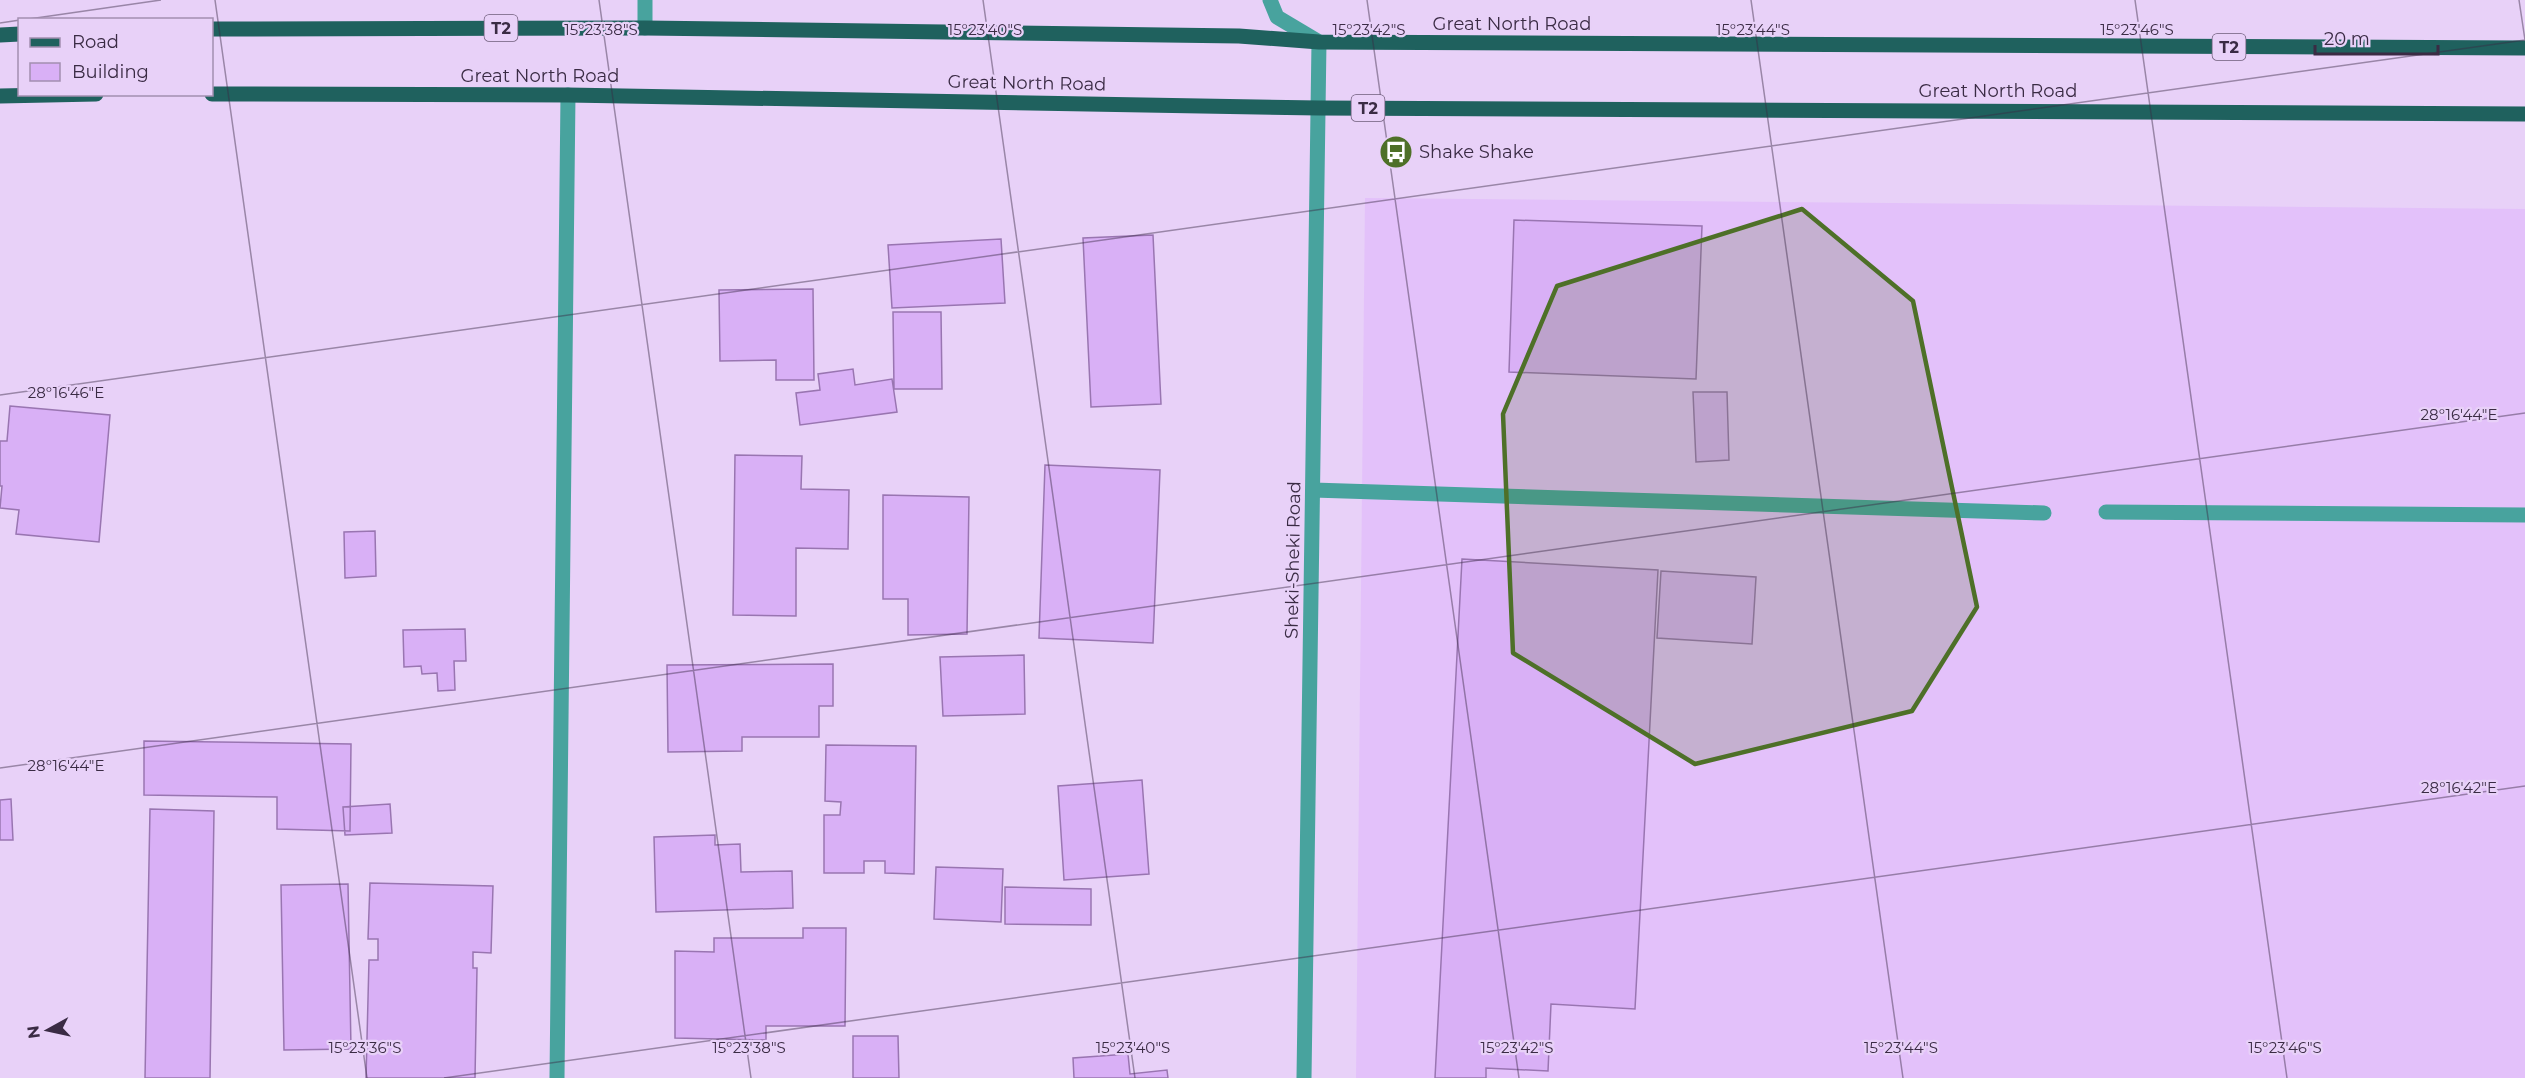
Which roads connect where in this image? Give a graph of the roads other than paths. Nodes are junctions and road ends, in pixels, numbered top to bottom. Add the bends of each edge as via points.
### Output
1 (645, 0) edge
2 (1270, 0) edge
3 (645, 28) junction
4 (213, 29) edge
5 (18, 34) edge
6 (0, 35) edge
7 (1319, 42) junction
8 (2525, 48) edge
9 (213, 94) edge
10 (568, 95) junction
11 (0, 96) edge
12 (18, 96) edge
13 (1319, 108) junction
14 (2525, 114) edge
15 (1313, 490) junction
16 (2106, 512) dead end
17 (2044, 513) dead end
18 (2525, 515) edge
19 (557, 1078) edge
20 (1304, 1078) edge

1 - 3 street
2 - 7 street via 1277,17
3 - 4 main road, Great North Road / T2
3 - 7 main road, Great North Road / T2 via 1239,36
5 - 6 main road
7 - 8 main road, Great North Road / T2
7 - 13 street, Sheki-Sheki Road
9 - 10 main road, Great North Road / T2
10 - 13 main road, Great North Road / T2
10 - 19 street
11 - 12 main road
13 - 14 main road, Great North Road / T2
13 - 15 street, Sheki-Sheki Road
15 - 17 street
15 - 20 street, Sheki-Sheki Road
16 - 18 street

